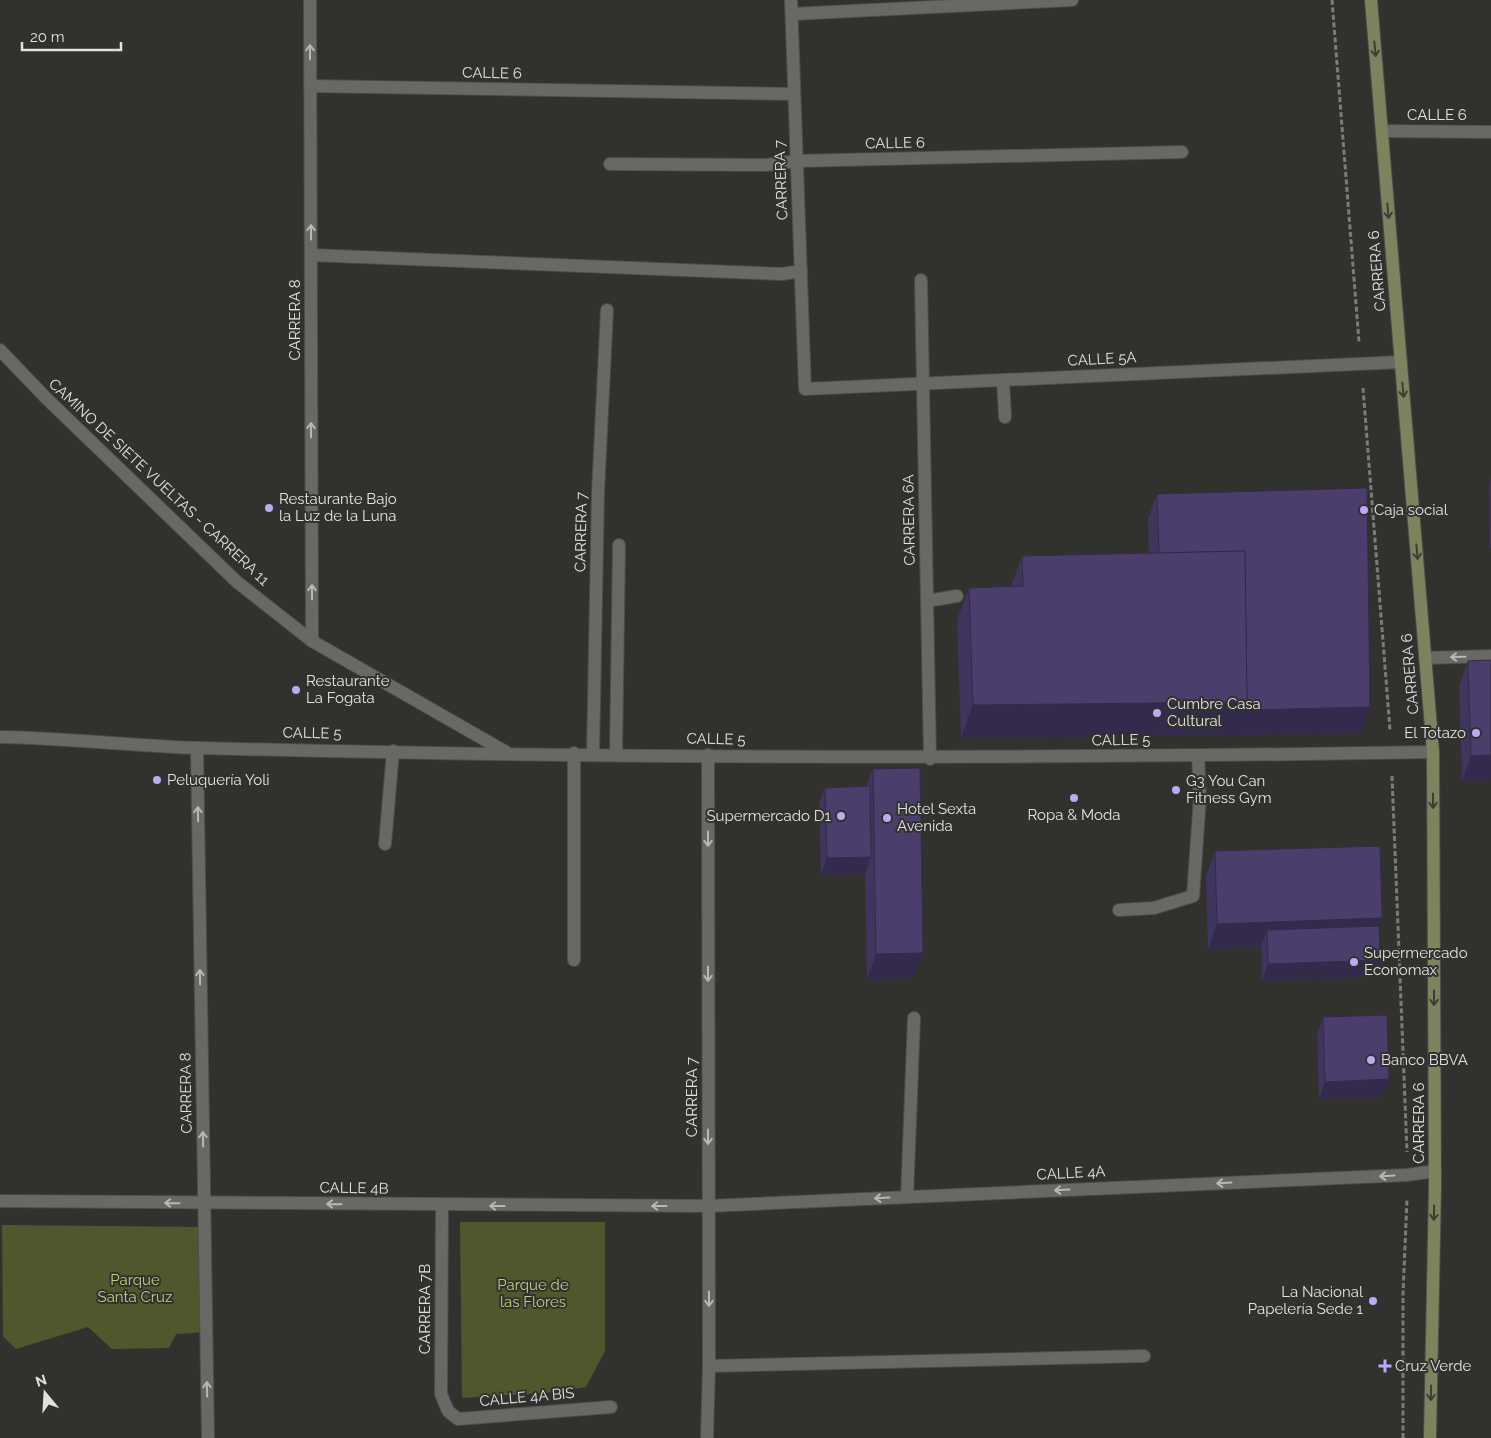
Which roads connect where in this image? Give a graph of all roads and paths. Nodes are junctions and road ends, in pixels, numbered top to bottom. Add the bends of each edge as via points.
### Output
1 (310, 0) edge
2 (791, 0) edge
3 (1072, 0) edge
4 (1332, 0) edge
5 (1371, 0) edge
6 (792, 14) junction
7 (310, 86) junction
8 (794, 94) junction
9 (1382, 131) junction
10 (1491, 132) edge
11 (1182, 152) dead end
12 (797, 161) junction
13 (610, 164) dead end
14 (311, 255) junction
15 (801, 271) junction
16 (921, 280) dead end
17 (607, 310) dead end
18 (0, 350) edge
19 (1401, 362) junction
20 (1361, 364) junction
21 (1003, 380) junction
22 (923, 384) junction
23 (805, 389) joint
24 (1005, 417) dead end
25 (619, 545) dead end
26 (957, 596) dead end
27 (927, 600) junction
28 (312, 641) junction
29 (1491, 656) edge
30 (1425, 658) junction
31 (0, 737) edge
32 (197, 748) junction
33 (393, 751) junction
34 (1433, 752) junction
35 (507, 753) junction
36 (574, 753) junction
37 (1392, 753) junction
38 (594, 754) junction
39 (616, 754) junction
40 (708, 755) junction
41 (1198, 755) junction
42 (930, 759) junction
43 (385, 844) dead end
44 (1119, 910) dead end
45 (574, 960) dead end
46 (914, 1018) dead end
47 (1435, 1171) junction
48 (1407, 1175) junction
49 (907, 1197) junction
50 (0, 1201) edge
51 (204, 1203) junction
52 (442, 1206) junction
53 (708, 1206) junction
54 (1144, 1356) dead end
55 (709, 1366) junction
56 (611, 1407) dead end
57 (448, 1411) joint
58 (208, 1438) edge
59 (707, 1438) edge
60 (1403, 1438) edge
61 (1430, 1438) edge

7 -> 1 street, CARRERA 8
2 - 6 street, CARRERA 7
3 - 6 street
4 - 20 path
5 -> 9 main road, CARRERA 6
6 - 8 street, CARRERA 7
7 - 8 street, CALLE 6
14 -> 7 street, CARRERA 8
8 - 12 street, CARRERA 7
9 - 10 street, CALLE 6
9 -> 19 main road, CARRERA 6
11 - 12 street, CALLE 6
12 - 13 street, CALLE 6 via 766,165
12 - 15 street, CARRERA 7
14 - 15 street via 782,274
28 -> 14 street, CARRERA 8
15 - 23 street, CARRERA 7
16 - 22 street, CARRERA 6A
17 - 38 street, CARRERA 7 via 598,492
18 - 28 street, CAMINO DE SIETE VUELTAS - CARRERA 11 via 237,582
19 - 20 street, CALLE 5A
19 -> 30 main road, CARRERA 6
20 - 21 street, CALLE 5A
20 - 37 path
21 - 22 street, CALLE 5A
21 - 24 street
22 - 23 street, CALLE 5A
22 - 27 street, CARRERA 6A
25 - 39 street
26 - 27 street
27 - 42 street, CARRERA 6A
28 - 35 street, CAMINO DE SIETE VUELTAS - CARRERA 11
29 -> 30 street
30 - 34 main road, CARRERA 6
31 - 32 street, CALLE 5
32 - 33 street, CALLE 5
51 -> 32 street, CARRERA 8
33 - 35 street, CALLE 5
33 - 43 street
34 - 37 street, CALLE 5
34 -> 47 main road, CARRERA 6
35 - 36 street, CALLE 5
36 - 38 street, CALLE 5
36 - 45 street
37 - 41 street, CALLE 5
37 - 48 path
38 - 39 street, CALLE 5
39 - 40 street, CALLE 5
40 - 42 street, CALLE 5
40 -> 53 street, CARRERA 7
41 - 42 street, CALLE 5
41 - 44 street via 1200,797 1193,896 1154,908
46 - 49 street
47 - 48 street, CALLE 4A
47 -> 61 main road, CARRERA 6
48 -> 49 street, CALLE 4A
48 - 60 path
49 -> 53 street, CALLE 4A
51 -> 50 street, CALLE 4B
52 -> 51 street, CALLE 4B
58 -> 51 street, CARRERA 8
53 -> 52 street, CALLE 4B
52 - 57 street, CARRERA 7B via 441,1394
53 -> 55 street, CARRERA 7
54 - 55 street
55 - 59 street, CARRERA 7
56 - 57 street, CALLE 4A BIS via 458,1419

